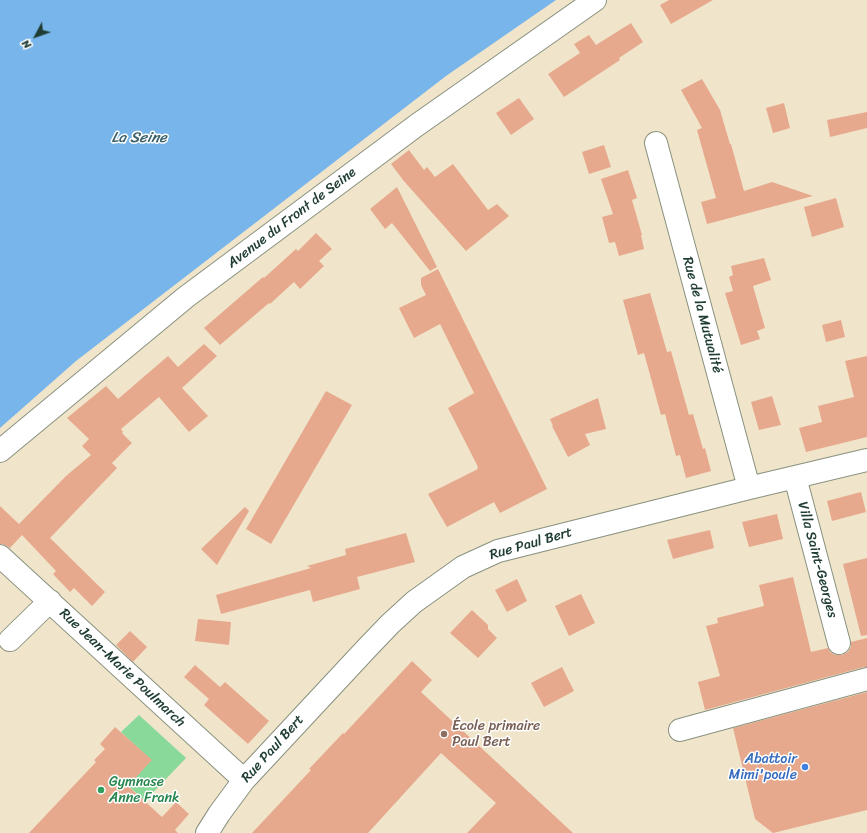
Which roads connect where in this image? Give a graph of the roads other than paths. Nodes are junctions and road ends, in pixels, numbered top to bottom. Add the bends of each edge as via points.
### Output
1 (595, 0) edge
2 (656, 143) dead end
3 (0, 451) edge
4 (867, 460) edge
5 (795, 477) junction
6 (749, 488) junction
7 (0, 556) edge
8 (50, 601) junction
9 (10, 640) dead end
10 (840, 643) dead end
11 (867, 679) edge
12 (680, 730) dead end
13 (244, 780) junction
14 (207, 833) edge

1 - 3 street, Avenue du Front de Seine via 416,125 186,297
2 - 6 street, Rue de la Mutualité
4 - 5 street, Rue Paul Bert
5 - 6 street, Rue Paul Bert
5 - 10 street, Villa Saint-Georges
6 - 13 street, Rue Paul Bert via 498,551 463,567 414,602 390,624
7 - 8 street, Rue Jean-Marie Poulmarch
8 - 9 street
8 - 13 street, Rue Jean-Marie Poulmarch
11 - 12 street
13 - 14 street, Rue Paul Bert

